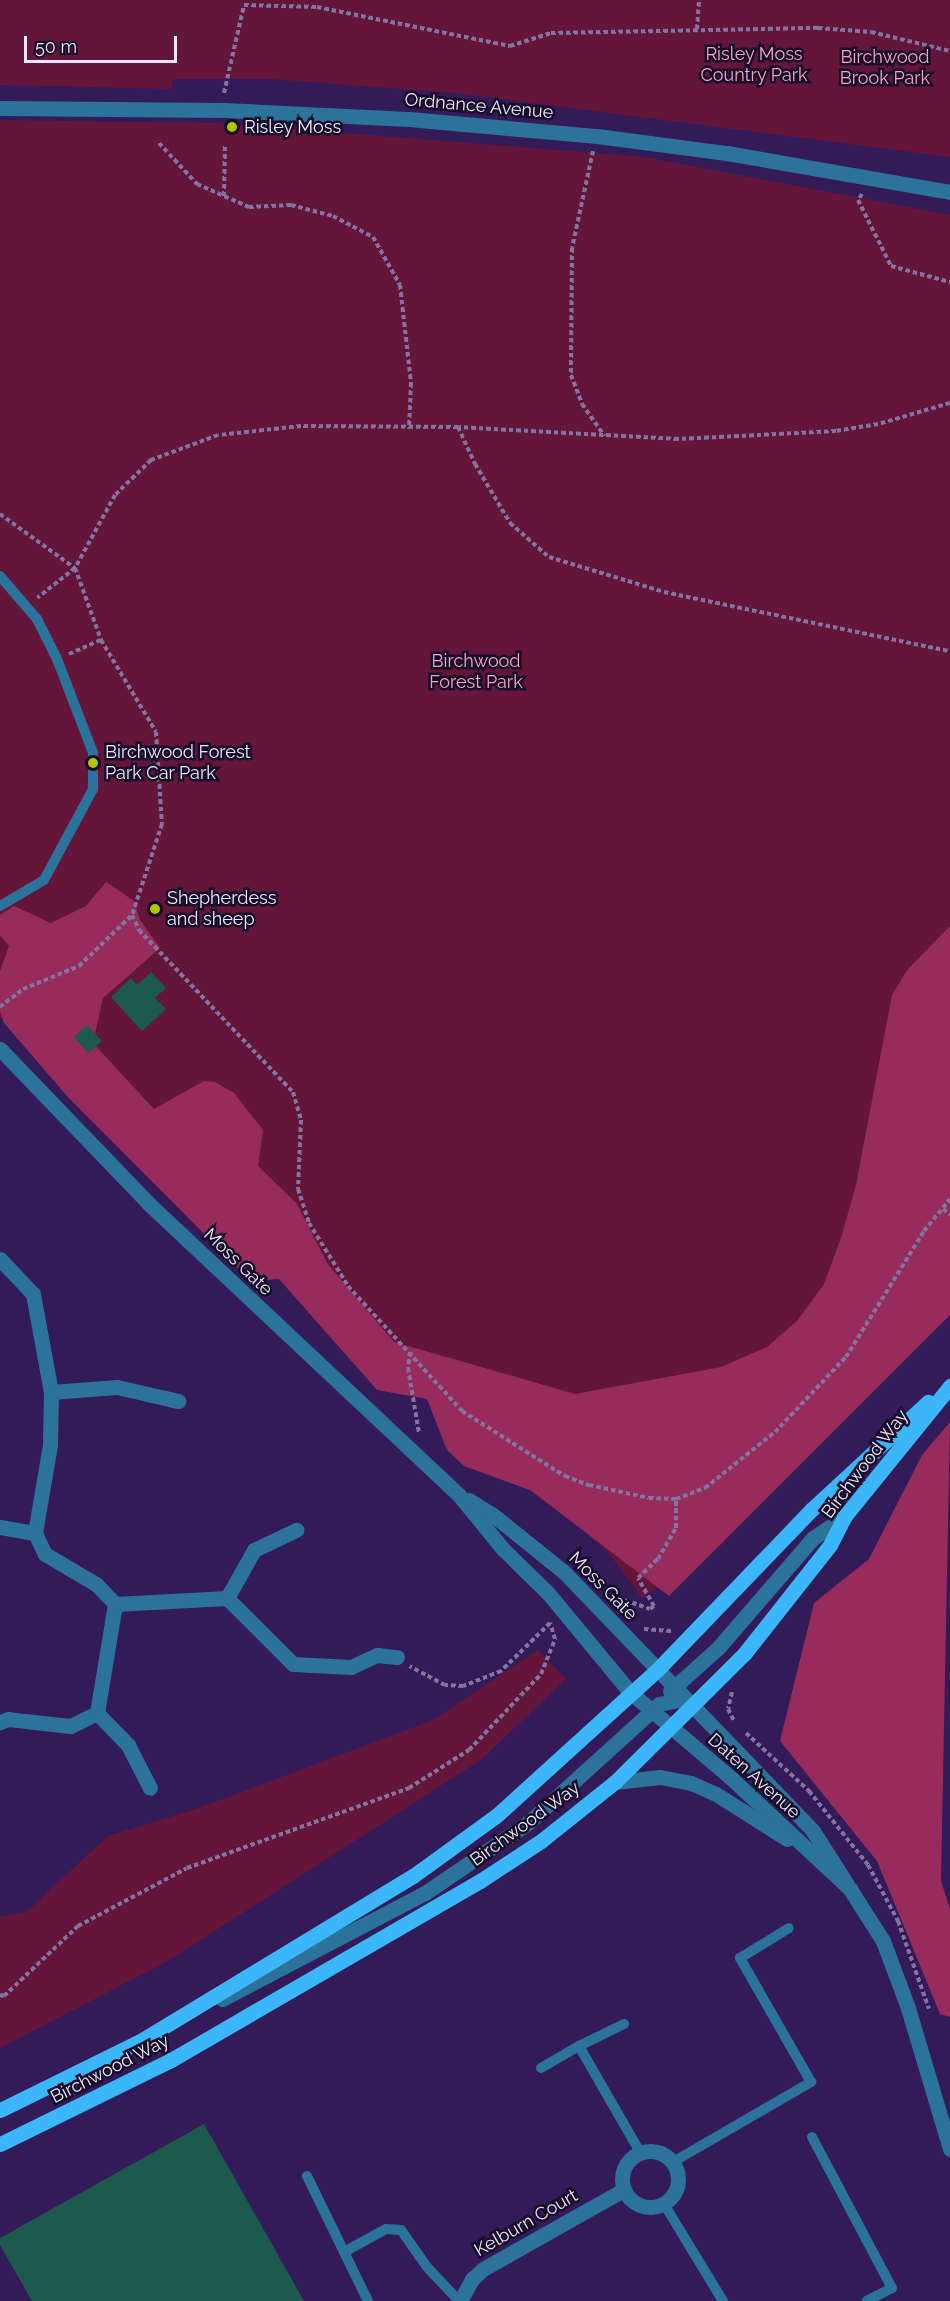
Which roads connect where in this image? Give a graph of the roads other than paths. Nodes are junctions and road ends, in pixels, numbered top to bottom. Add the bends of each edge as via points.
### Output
1 (0, 108) edge
2 (950, 192) edge
3 (0, 576) edge
4 (0, 906) edge
5 (0, 1049) edge
6 (0, 1258) edge
7 (950, 1383) edge
8 (51, 1392) junction
9 (178, 1401) dead end
10 (458, 1494) junction
11 (844, 1517) junction
12 (0, 1527) edge
13 (296, 1530) dead end
14 (35, 1533) junction
15 (227, 1598) junction
16 (115, 1604) junction
17 (397, 1657) road end
18 (658, 1669) junction
19 (676, 1687) junction
20 (630, 1692) junction
21 (696, 1706) junction
22 (651, 1711) junction
23 (97, 1713) junction
24 (0, 1722) edge
25 (672, 1730) junction
26 (615, 1782) junction
27 (150, 1788) dead end
28 (814, 1857) junction
29 (851, 1890) junction
30 (789, 1928) dead end
31 (624, 2024) dead end
32 (142, 2040) junction
33 (579, 2046) junction
34 (542, 2068) dead end
35 (0, 2110) edge
36 (812, 2137) dead end
37 (0, 2144) edge
38 (950, 2149) edge
39 (640, 2152) junction
40 (673, 2163) junction
41 (307, 2176) dead end
42 (624, 2190) junction
43 (664, 2204) junction
44 (344, 2252) junction
45 (368, 2301) edge
46 (459, 2301) edge
47 (723, 2301) edge
48 (867, 2301) edge

1 - 2 street, Ordnance Avenue via 236,110 409,119 597,136 873,176
3 - 4 lane via 27,607 57,659 93,753 93,789 44,880
5 - 10 street, Moss Gate via 149,1204
6 - 8 street via 33,1294
7 - 11 main road, Birchwood Way
7 - 18 main road, Birchwood Way via 812,1509
8 - 9 street via 117,1387
8 - 14 street via 50,1445
10 - 18 street, Moss Gate via 538,1549
10 - 20 street, Moss Gate via 503,1549 548,1593
11 - 19 street via 813,1538 718,1648
11 - 21 main road, Birchwood Way via 823,1554 744,1654
12 - 14 street
13 - 15 street via 254,1550
14 - 16 street via 45,1554 96,1584
15 - 16 street
15 - 17 street via 293,1664 351,1667 378,1655
16 - 23 street
18 - 19 street, Daten Avenue
18 - 20 main road, Birchwood Way
19 - 20 street via 657,1696
19 - 21 street, Daten Avenue
20 - 22 street, Daten Avenue
20 - 32 main road, Birchwood Way via 496,1816 413,1875
21 - 22 street via 688,1701 668,1701
21 - 25 main road, Birchwood Way
21 - 29 street, Daten Avenue via 813,1831
22 - 25 street, Daten Avenue
22 - 32 street via 529,1822 425,1893
23 - 24 street via 70,1726 8,1719
23 - 27 street via 128,1745
25 - 26 main road, Birchwood Way
25 - 28 street, Daten Avenue
26 - 28 street via 660,1777 692,1783 717,1794
26 - 37 main road, Birchwood Way via 541,1841 480,1881 171,2060
28 - 29 street, Daten Avenue
29 - 38 street, Daten Avenue via 883,1941 908,2008
30 - 40 lane via 740,1958 811,2082
31 - 33 lane
32 - 35 main road, Birchwood Way
33 - 34 lane
33 - 39 lane
36 - 48 lane via 892,2288
39 - 40 street via 658,2152
39 - 42 street via 622,2172
40 - 43 street via 677,2171 676,2190
41 - 44 lane
42 - 43 street via 636,2204
42 - 46 street, Kelburn Court via 483,2269
43 - 47 lane
44 - 45 lane
44 - 46 lane via 386,2229 401,2230 427,2267

